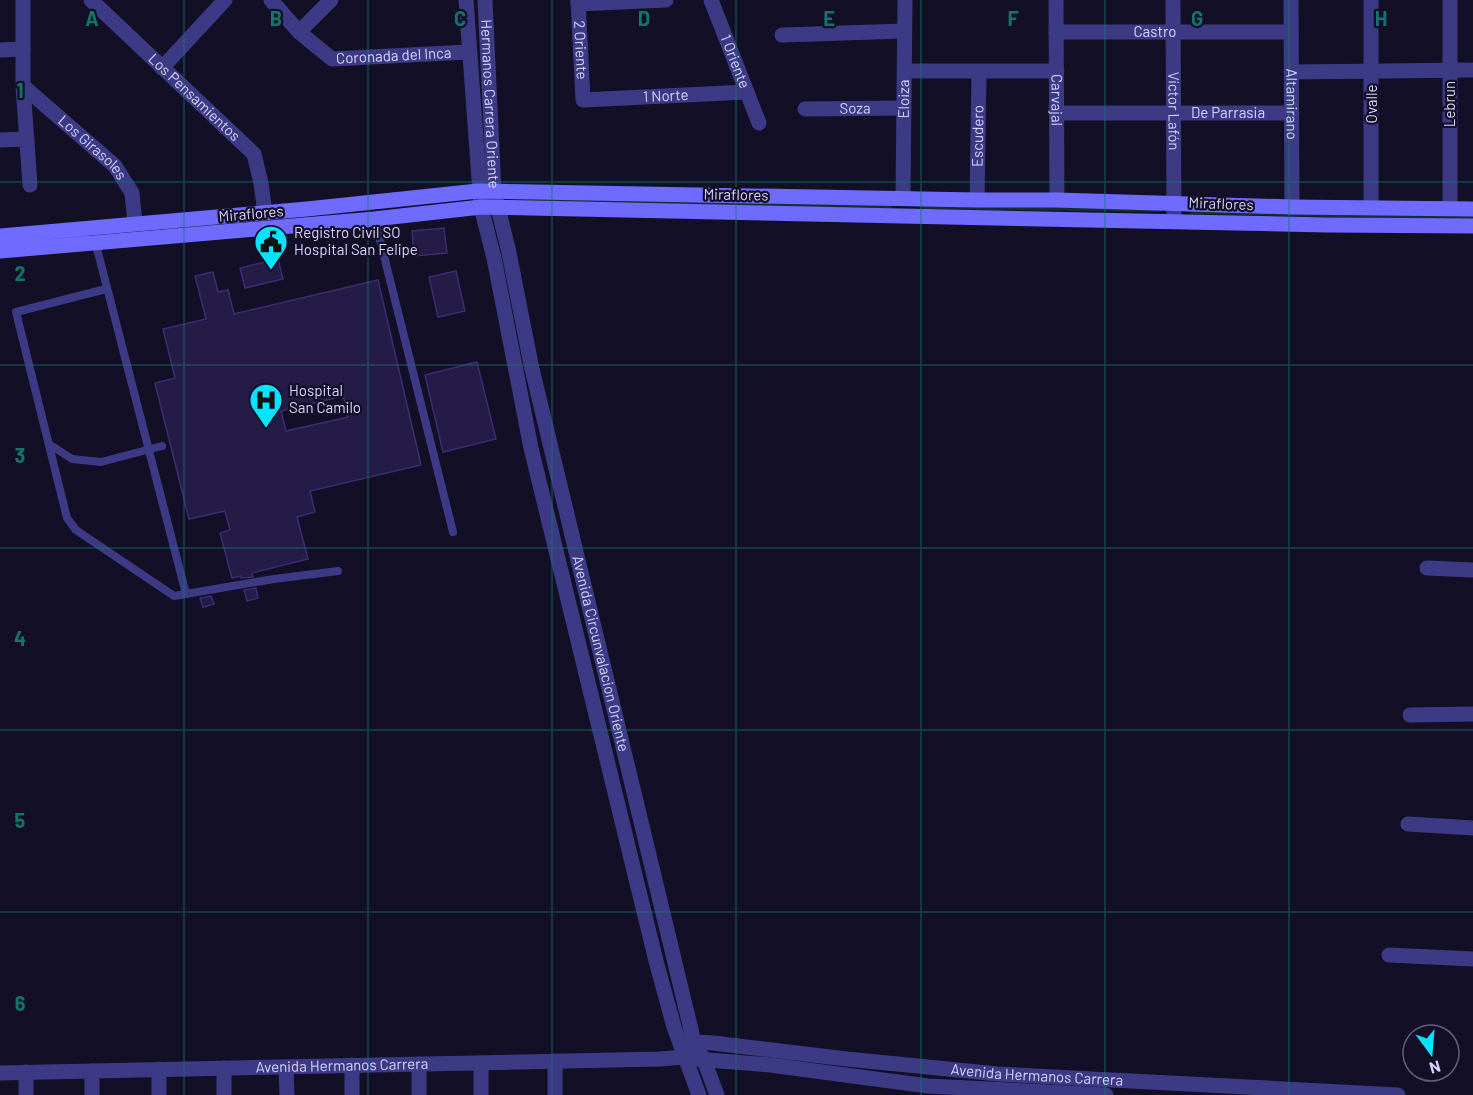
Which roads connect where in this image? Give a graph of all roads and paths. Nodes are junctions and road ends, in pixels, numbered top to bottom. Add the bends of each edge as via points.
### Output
1 (23, 0) edge
2 (91, 0) edge
3 (225, 0) edge
4 (271, 0) edge
5 (332, 0) edge
6 (466, 0) edge
7 (485, 0) edge
8 (666, 0) edge
9 (711, 0) edge
10 (905, 0) edge
11 (1056, 0) edge
12 (1173, 0) edge
13 (1291, 0) edge
14 (1371, 0) edge
15 (1450, 0) edge
16 (578, 2) edge
17 (904, 31) junction
18 (1173, 31) junction
19 (298, 32) junction
20 (1056, 32) junction
21 (1291, 32) junction
22 (782, 35) dead end
23 (23, 49) junction
24 (0, 50) edge
25 (468, 52) junction
26 (162, 69) junction
27 (905, 70) junction
28 (1450, 70) junction
29 (1473, 70) edge
30 (1057, 71) junction
31 (1372, 71) junction
32 (979, 72) junction
33 (1292, 72) junction
34 (23, 86) junction
35 (747, 92) junction
36 (584, 100) joint
37 (904, 108) junction
38 (805, 109) dead end
39 (1173, 112) junction
40 (1057, 113) junction
41 (1292, 113) junction
42 (759, 123) dead end
43 (27, 139) junction
44 (0, 140) edge
45 (30, 185) dead end
46 (478, 192) junction
47 (494, 192) junction
48 (903, 198) junction
49 (978, 200) junction
50 (1057, 200) junction
51 (1173, 202) junction
52 (374, 203) junction
53 (481, 207) junction
54 (497, 207) junction
55 (1292, 207) junction
56 (1371, 207) junction
57 (1450, 208) junction
58 (1473, 209) edge
59 (265, 213) junction
60 (374, 219) junction
61 (1174, 221) junction
62 (135, 224) junction
63 (1473, 226) edge
64 (94, 235) junction
65 (0, 236) edge
66 (0, 251) edge
67 (106, 289) junction
68 (49, 444) junction
69 (162, 446) dead end
70 (148, 450) junction
71 (453, 532) dead end
72 (1427, 568) dead end
73 (1473, 570) edge
74 (338, 571) dead end
75 (186, 594) junction
76 (1473, 714) edge
77 (1410, 715) dead end
78 (1408, 824) dead end
79 (1473, 828) edge
80 (1389, 955) dead end
81 (1473, 959) edge
82 (694, 1042) junction
83 (684, 1057) junction
84 (704, 1060) junction
85 (555, 1061) junction
86 (481, 1063) junction
87 (419, 1064) junction
88 (352, 1065) junction
89 (286, 1067) junction
90 (224, 1068) junction
91 (159, 1069) junction
92 (92, 1071) junction
93 (26, 1072) junction
94 (0, 1073) edge
95 (26, 1095) edge
96 (92, 1095) edge
97 (159, 1095) edge
98 (224, 1095) edge
99 (287, 1095) edge
100 (352, 1095) edge
101 (419, 1095) edge
102 (482, 1095) edge
103 (555, 1095) edge
104 (699, 1095) edge
105 (717, 1095) edge
106 (1106, 1095) edge
107 (1398, 1095) edge

1 - 23 street
2 - 26 street, Los Pensamientos
3 - 26 street
4 - 19 street, Coronada del Inca
5 - 19 street
6 - 25 street, Hermanos Carrera Oriente
7 - 47 street, Hermanos Carrera Oriente
8 - 16 street
9 - 35 street, 1 Oriente
10 - 17 street, Eloiza
11 - 20 street, Carvajal
12 - 18 street, Víctor Lafón
13 - 21 street, Altamirano
14 - 31 street, Ovalle
15 - 28 street, Lebrun
16 - 36 street, 2 Oriente
17 - 22 street
17 - 27 street, Eloiza
18 - 20 street, Castro
18 - 21 street, Castro
18 - 39 street, Víctor Lafón
19 - 25 street, Coronada del Inca via 332,59
20 - 30 street, Carvajal
21 - 33 street, Altamirano
23 - 24 street
23 - 34 street
25 - 46 street, Hermanos Carrera Oriente
26 - 59 street, Los Pensamientos via 254,154
27 - 32 street
27 - 37 street, Eloiza
28 - 29 street
28 - 31 street
28 - 57 street, Lebrun
30 - 32 street
30 - 40 street, Carvajal
31 - 33 street
31 - 56 street, Ovalle
32 - 49 street, Escudero
33 - 41 street, Altamirano
34 - 43 street
34 - 62 street, Los Girasoles via 115,166 132,193
35 - 36 street, 1 Norte
35 - 42 street, 1 Oriente
37 - 38 street, Soza
37 - 48 street, Eloiza
39 - 40 street, De Parrasia
39 - 41 street, De Parrasia
39 - 51 street, Víctor Lafón
40 - 50 street, Carvajal
41 - 55 street, Altamirano
43 - 44 street
43 - 45 street
46 - 47 main road, Miraflores
46 - 52 main road, Miraflores
46 - 53 street, Hermanos Carrera Oriente
47 - 48 main road, Miraflores
47 - 54 street, Hermanos Carrera Oriente
48 - 49 main road, Miraflores
49 - 50 main road, Miraflores
50 - 51 main road, Miraflores
51 - 55 main road, Miraflores
51 - 61 street, Víctor Lafón
52 - 59 main road, Miraflores
52 - 60 lane
53 - 54 main road, Miraflores
53 - 60 main road, Miraflores
53 - 83 street, Avenida Circunvalacion Oriente via 531,448 656,961
54 - 61 main road, Miraflores
54 - 82 street, Avenida Circunvalacion Oriente via 532,369
55 - 56 main road, Miraflores
56 - 57 main road, Miraflores
57 - 58 main road, Miraflores
59 - 62 main road, Miraflores
60 - 64 main road, Miraflores
60 - 71 lane
61 - 63 main road, Miraflores
62 - 64 main road, Miraflores
64 - 65 main road, Miraflores
64 - 66 main road, Miraflores
64 - 67 lane
67 - 68 lane via 16,312
67 - 70 lane
68 - 70 lane via 72,459 101,462
68 - 75 lane via 67,518 76,530 174,596
69 - 70 lane
70 - 75 lane
72 - 73 street
74 - 75 lane
76 - 77 street
78 - 79 street
80 - 81 street
82 - 83 street
82 - 84 street, Avenida Circunvalacion Oriente
82 - 107 street, Avenida Hermanos Carrera via 998,1074
83 - 84 street, Avenida Hermanos Carrera
83 - 85 street, Avenida Hermanos Carrera
83 - 104 street, Avenida Circunvalacion Oriente
84 - 105 street, Avenida Circunvalacion Oriente
84 - 106 street, Avenida Hermanos Carrera via 928,1086
85 - 86 street, Avenida Hermanos Carrera
85 - 103 street
86 - 87 street, Avenida Hermanos Carrera
86 - 102 street
87 - 88 street, Avenida Hermanos Carrera
87 - 101 street
88 - 89 street, Avenida Hermanos Carrera
88 - 100 street
89 - 90 street, Avenida Hermanos Carrera
89 - 99 street
90 - 91 street, Avenida Hermanos Carrera
90 - 98 street
91 - 92 street, Avenida Hermanos Carrera
91 - 97 street
92 - 93 street, Avenida Hermanos Carrera
92 - 96 street
93 - 94 street, Avenida Hermanos Carrera
93 - 95 street

